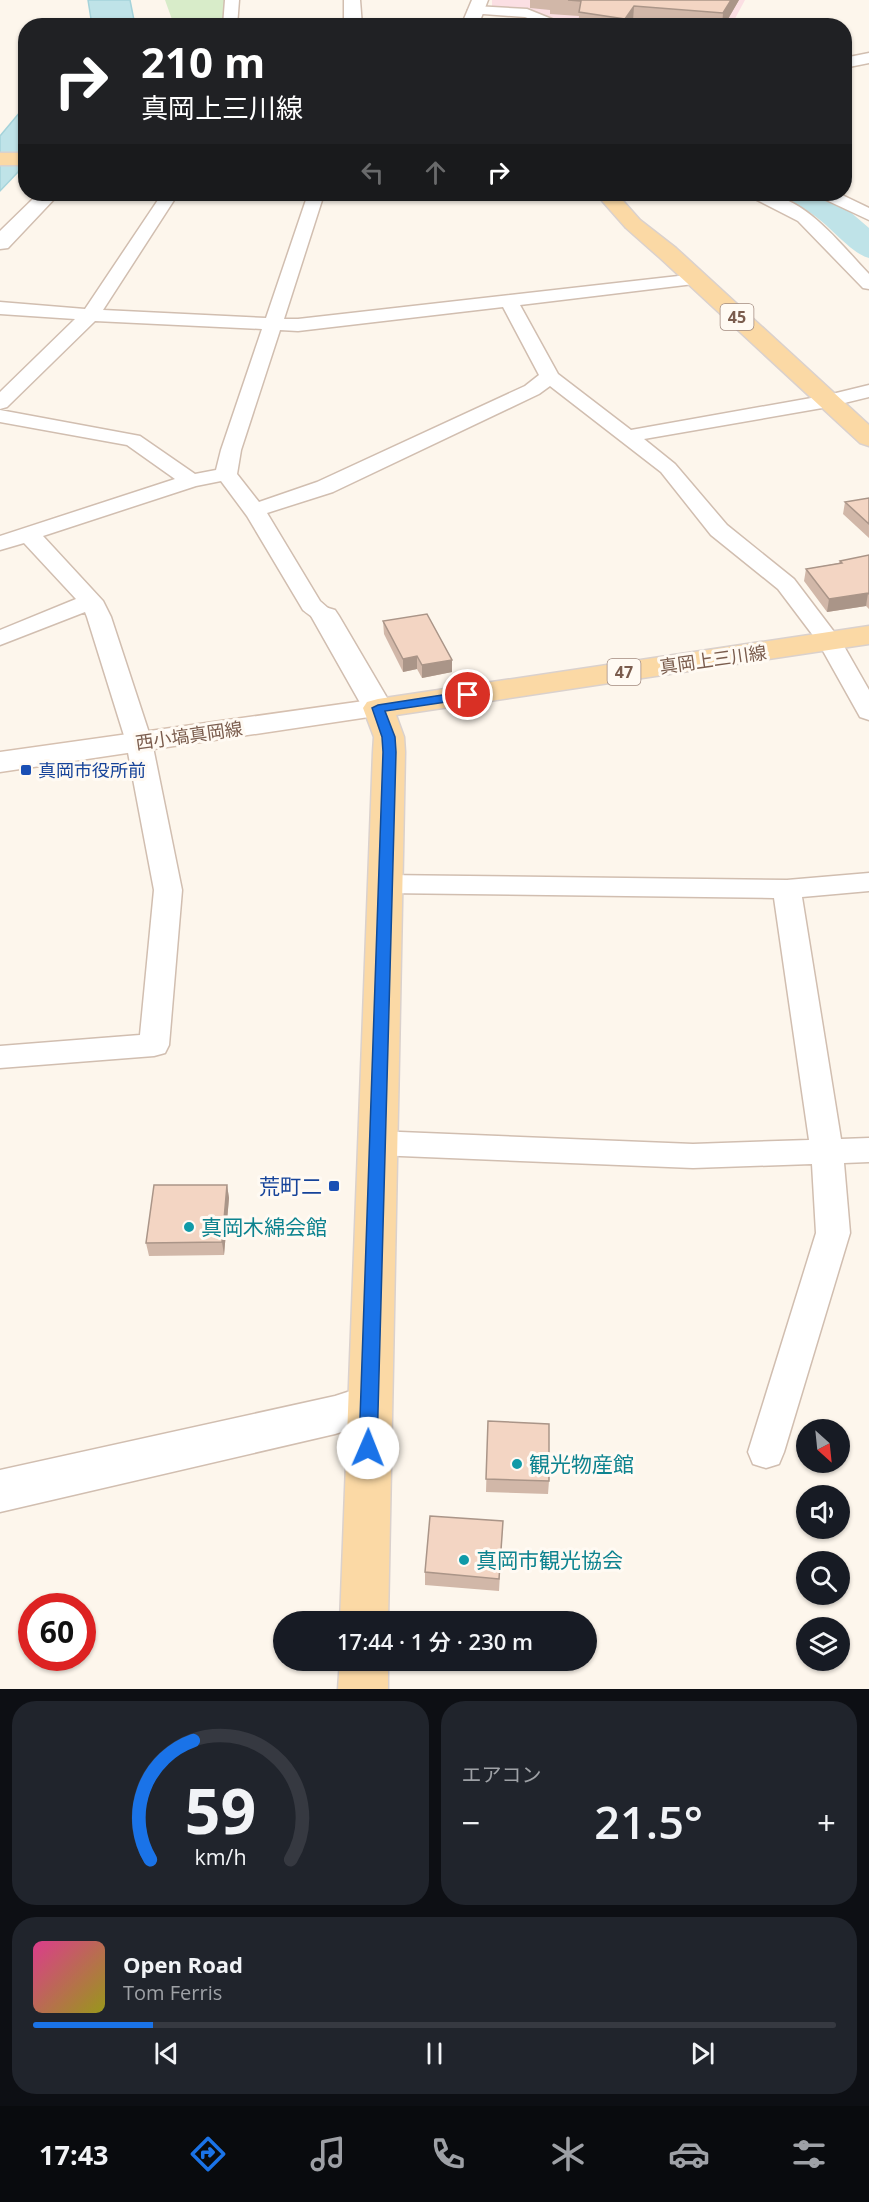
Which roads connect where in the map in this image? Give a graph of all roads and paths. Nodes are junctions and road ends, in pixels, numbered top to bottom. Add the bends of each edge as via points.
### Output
1 (232, 0) edge
2 (352, 0) edge
3 (475, 12) edge
4 (231, 18) edge
5 (353, 18) edge
6 (540, 18) edge
7 (869, 58) edge
8 (852, 61) edge
9 (0, 159) edge
10 (18, 159) edge
11 (869, 193) edge
12 (852, 199) edge
13 (42, 201) edge
14 (165, 201) edge
15 (314, 201) edge
16 (612, 201) edge
17 (773, 201) edge
18 (844, 202) edge
19 (869, 215) edge
20 (0, 243) edge
21 (696, 279) junction
22 (869, 284) edge
23 (509, 301) junction
24 (0, 308) edge
25 (90, 315) junction
26 (273, 324) junction
27 (550, 377) junction
28 (869, 392) edge
29 (828, 401) junction
30 (0, 403) edge
31 (0, 416) edge
32 (629, 436) junction
33 (869, 438) edge
34 (226, 474) junction
35 (191, 481) junction
36 (254, 510) junction
37 (28, 534) junction
38 (0, 543) edge
39 (91, 601) junction
40 (326, 616) joint
41 (869, 635) edge
42 (0, 638) edge
43 (829, 641) junction
44 (378, 708) junction
45 (869, 712) edge
46 (139, 742) junction
47 (0, 762) edge
48 (869, 882) edge
49 (384, 884) junction
50 (787, 889) junction
51 (0, 1057) edge
52 (376, 1143) junction
53 (869, 1150) edge
54 (827, 1153) junction
55 (369, 1404) junction
56 (766, 1452) dead end
57 (0, 1491) edge
58 (364, 1611) edge
59 (364, 1671) edge
60 (363, 1689) edge

1 - 4 street
2 - 5 street
3 - 6 street via 527,13
7 - 8 street
9 - 10 main road
11 - 12 street
13 - 20 street
14 - 25 street
15 - 26 street
16 - 21 main road, 45
17 - 22 street via 804,217
18 - 19 street
21 - 23 street
21 - 29 main road, 45
23 - 26 street via 363,319
23 - 27 street
24 - 25 street
25 - 26 street
25 - 30 street
26 - 34 street
27 - 32 street
27 - 36 street via 532,390 325,487
28 - 29 street
29 - 32 street
29 - 33 main road, 45
31 - 35 street via 134,440
32 - 43 street via 668,468 719,530 786,584
34 - 35 street
34 - 36 street
35 - 37 street
36 - 40 street via 311,605
37 - 38 street
37 - 39 street
39 - 42 street
39 - 46 street
40 - 44 street
41 - 43 main road, 真岡上三川線 / 47
43 - 44 main road, 真岡上三川線 / 47
43 - 45 street
44 - 46 street, 西小塙真岡線
44 - 49 main road via 389,737
46 - 47 street, 西小塙真岡線
46 - 51 street via 168,890 154,1045
48 - 50 street
49 - 50 street
49 - 52 main road
50 - 54 street
52 - 54 street via 693,1156
52 - 55 main road
53 - 54 street
54 - 56 street via 833,1233
55 - 57 street
55 - 58 main road
59 - 60 main road

